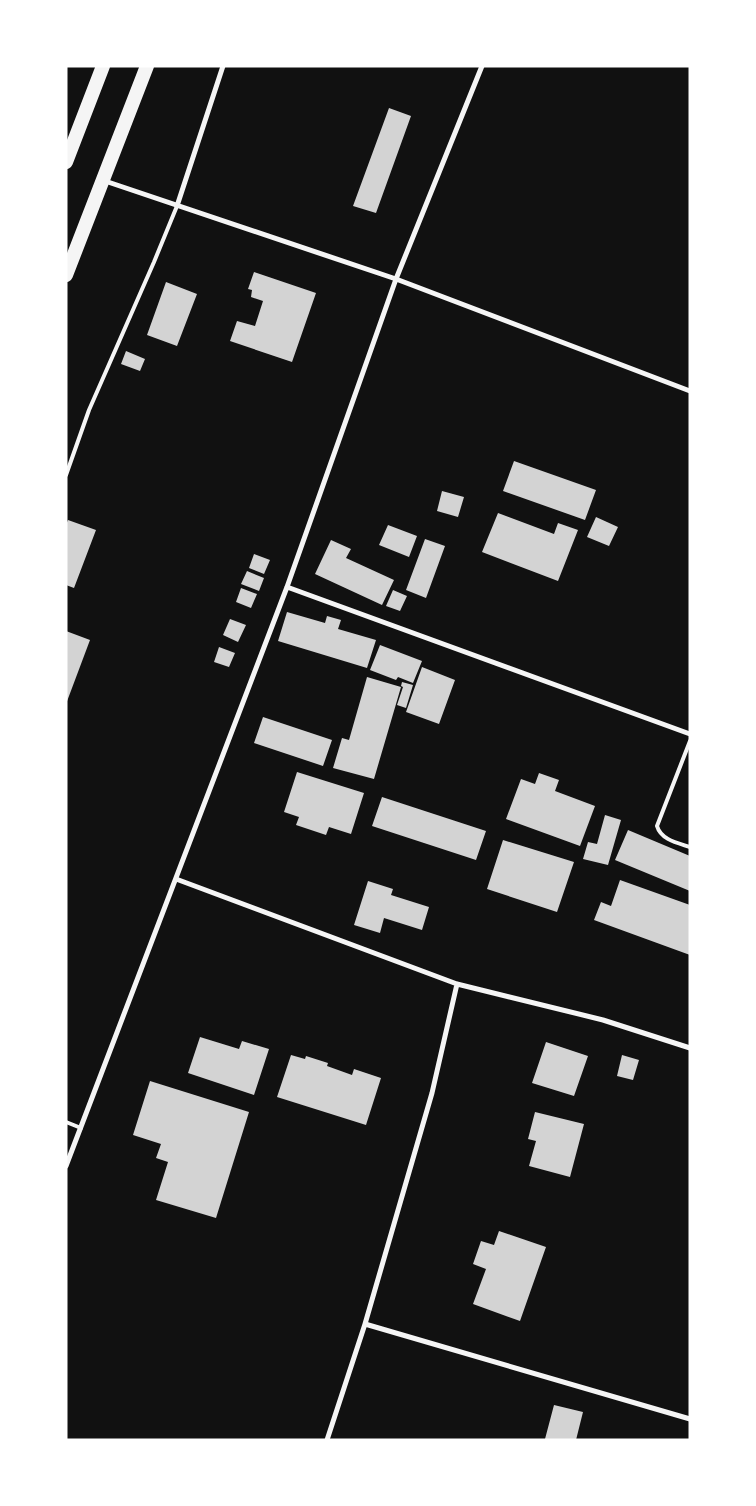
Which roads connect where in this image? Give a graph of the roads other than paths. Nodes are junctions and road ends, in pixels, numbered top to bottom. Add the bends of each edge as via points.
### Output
1 (103, 66) edge
2 (147, 66) edge
3 (223, 66) edge
4 (482, 66) edge
5 (66, 162) edge
6 (102, 180) junction
7 (177, 206) junction
8 (66, 275) edge
9 (396, 279) junction
10 (690, 390) edge
11 (66, 475) edge
12 (287, 587) junction
13 (690, 734) edge
14 (690, 742) edge
15 (690, 848) edge
16 (176, 880) junction
17 (457, 984) junction
18 (690, 1048) edge
19 (66, 1122) edge
20 (81, 1128) junction
21 (66, 1166) edge
22 (365, 1324) junction
23 (690, 1419) edge
24 (326, 1440) edge

1 - 5 highway
2 - 6 highway
3 - 7 street
4 - 9 street
6 - 7 street
6 - 8 highway
7 - 9 street
7 - 11 lane via 89,410
9 - 10 street
9 - 12 street
12 - 13 street
12 - 16 street
14 - 15 lane via 657,826 664,836
16 - 17 street
16 - 20 street
17 - 18 street via 602,1020
17 - 22 street via 432,1093
19 - 20 lane
20 - 21 street
22 - 23 street
22 - 24 street

